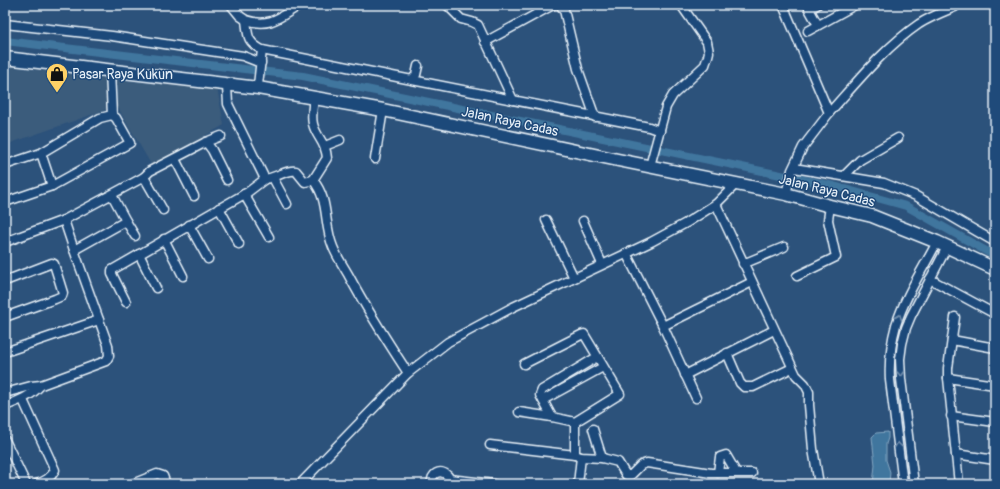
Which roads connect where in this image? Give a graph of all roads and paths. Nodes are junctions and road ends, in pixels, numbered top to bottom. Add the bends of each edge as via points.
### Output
1 (231, 5) edge
2 (300, 5) edge
3 (447, 5) edge
4 (553, 5) edge
5 (560, 5) edge
6 (681, 5) edge
7 (783, 5) edge
8 (817, 5) edge
9 (855, 5) edge
10 (955, 6) dead end
11 (246, 20) junction
12 (5, 24) edge
13 (818, 25) junction
14 (808, 30) dead end
15 (485, 42) junction
16 (262, 50) junction
17 (5, 58) edge
18 (418, 66) dead end
19 (260, 69) junction
20 (110, 71) junction
21 (412, 80) junction
22 (258, 85) junction
23 (227, 86) junction
24 (294, 95) junction
25 (314, 98) junction
26 (513, 100) junction
27 (383, 110) junction
28 (830, 113) junction
29 (112, 115) junction
30 (595, 117) junction
31 (658, 134) junction
32 (221, 136) dead end
33 (898, 138) dead end
34 (340, 140) dead end
35 (206, 142) junction
36 (325, 146) junction
37 (41, 154) junction
38 (174, 159) junction
39 (375, 159) dead end
40 (651, 161) junction
41 (5, 165) edge
42 (793, 169) junction
43 (845, 175) junction
44 (144, 177) junction
45 (269, 179) junction
46 (227, 180) dead end
47 (313, 180) junction
48 (736, 184) junction
49 (52, 186) junction
50 (787, 189) junction
51 (244, 194) junction
52 (112, 195) junction
53 (194, 196) dead end
54 (5, 202) edge
55 (287, 204) dead end
56 (716, 204) junction
57 (830, 206) junction
58 (219, 208) junction
59 (163, 210) dead end
60 (64, 220) junction
61 (546, 220) dead end
62 (126, 221) junction
63 (582, 221) dead end
64 (189, 225) junction
65 (135, 236) dead end
66 (269, 237) dead end
67 (164, 239) junction
68 (5, 242) edge
69 (995, 242) edge
70 (239, 244) dead end
71 (942, 244) junction
72 (784, 247) dead end
73 (74, 250) junction
74 (626, 253) junction
75 (138, 254) junction
76 (208, 258) dead end
77 (602, 264) junction
78 (743, 264) junction
79 (995, 269) edge
80 (184, 276) dead end
81 (797, 276) dead end
82 (574, 278) junction
83 (930, 279) junction
84 (5, 281) edge
85 (752, 282) junction
86 (156, 288) dead end
87 (126, 302) dead end
88 (995, 314) edge
89 (5, 317) edge
90 (955, 317) dead end
91 (99, 320) junction
92 (663, 326) junction
93 (774, 330) junction
94 (952, 340) junction
95 (995, 348) edge
96 (5, 352) edge
97 (728, 353) junction
98 (597, 357) junction
99 (524, 364) dead end
100 (603, 366) junction
101 (792, 368) junction
102 (408, 373) junction
103 (685, 376) junction
104 (948, 378) junction
105 (41, 385) junction
106 (995, 385) edge
107 (5, 393) edge
108 (696, 398) dead end
109 (23, 400) junction
110 (543, 400) junction
111 (5, 406) edge
112 (519, 412) dead end
113 (951, 416) junction
114 (552, 417) junction
115 (575, 422) junction
116 (995, 422) edge
117 (593, 429) dead end
118 (5, 440) edge
119 (490, 445) dead end
120 (956, 454) junction
121 (578, 456) junction
122 (602, 458) junction
123 (995, 460) edge
124 (736, 472) junction
125 (718, 473) junction
126 (752, 473) dead end
127 (449, 481) edge
128 (26, 484) edge
129 (37, 484) edge
130 (132, 484) edge
131 (166, 484) edge
132 (300, 484) edge
133 (432, 484) edge
134 (494, 484) edge
135 (578, 484) edge
136 (819, 484) edge
137 (903, 484) edge
138 (914, 484) edge
139 (959, 484) edge

1 - 11 street
2 - 11 street via 268,23 260,24
3 - 15 street via 461,19 478,25
4 - 15 street
5 - 30 street via 564,10 578,69
6 - 31 street via 706,42 709,52 705,65 670,100
7 - 28 street
8 - 13 street via 809,9
9 - 13 street
10 - 28 street via 921,23 901,38 874,63
11 - 16 street via 248,39
12 - 19 street via 112,36 243,56
13 - 14 street
15 - 26 street
16 - 19 street
16 - 21 street
17 - 20 street, Jalan Raya Cadas
18 - 21 street via 416,76
19 - 22 street
20 - 23 street, Jalan Raya Cadas
20 - 29 street
21 - 26 street
22 - 23 street via 233,83
22 - 24 street via 290,90
23 - 24 street, Jalan Raya Cadas via 258,88
23 - 45 street via 228,104
24 - 25 street, Jalan Raya Cadas
25 - 27 street, Jalan Raya Cadas
25 - 36 street via 313,125
26 - 30 street
27 - 39 street
27 - 40 street, Jalan Raya Cadas
28 - 42 street via 803,147
29 - 37 street via 100,118
29 - 49 street via 130,143
30 - 31 street via 649,127
31 - 40 street
32 - 35 street
33 - 43 street via 860,160
34 - 36 street
35 - 38 street
35 - 46 street
36 - 47 street via 326,160
37 - 41 street
37 - 49 street
38 - 44 street via 150,171
38 - 53 street
40 - 48 street, Jalan Raya Cadas
42 - 43 street
42 - 50 street
43 - 69 street via 884,183 916,196
44 - 52 street
44 - 59 street
45 - 47 street via 293,170 305,182
45 - 51 street
45 - 55 street
47 - 102 street via 324,199 331,242 379,328
48 - 50 street, Jalan Raya Cadas
48 - 56 street
49 - 54 street
50 - 57 street, Jalan Raya Cadas
51 - 58 street
51 - 66 street
52 - 60 street
52 - 62 street
56 - 74 street via 663,236
56 - 78 street
57 - 71 street, Jalan Raya Cadas via 872,216
57 - 81 street via 828,220 836,257
58 - 64 street
58 - 70 street
60 - 68 street
60 - 73 street
61 - 82 street
62 - 65 street
62 - 73 street
63 - 77 street
64 - 67 street
64 - 76 street
67 - 75 street
67 - 80 street
71 - 79 street, Jalan Raya Cadas
71 - 83 street
137 -> 71 street via 890,380 892,343 904,304
72 - 78 street
73 - 91 street
74 - 77 street
74 - 92 street
75 - 86 street
75 - 87 street via 112,270
77 - 82 street
78 - 85 street
82 - 102 street via 448,342
83 - 88 street
83 -> 138 street via 906,328 900,359
84 - 89 street via 52,263 64,293 55,299
85 - 92 street
85 - 93 street
90 - 94 street
91 - 96 street
91 - 105 street via 109,349 106,361
92 - 103 street
93 - 97 street
93 - 101 street
94 - 95 street
94 - 104 street
97 - 101 street via 740,384 744,387 753,387
97 - 103 street
98 - 99 street via 583,334
98 - 100 street
98 - 110 street via 542,390 540,394
100 - 110 street
100 - 115 street via 620,395
101 - 136 street via 809,392 813,449
102 - 132 street
103 - 108 street
104 - 106 street
104 - 113 street
105 - 107 street
105 - 109 street
109 - 111 street
109 - 129 street via 55,470 47,480
110 - 114 street
112 - 114 street
113 - 116 street
113 - 120 street
114 - 115 street
115 - 121 street
117 - 122 street
118 - 128 street
119 - 121 street
120 - 123 street
120 - 139 street
121 - 122 street
121 - 135 street
122 - 125 street via 618,462 626,475 631,475 647,463
124 - 125 street
124 - 125 street via 726,455 720,457
124 - 126 street
127 - 133 street via 445,473 438,472 433,476
127 - 134 street
130 - 131 street via 157,474 163,476

